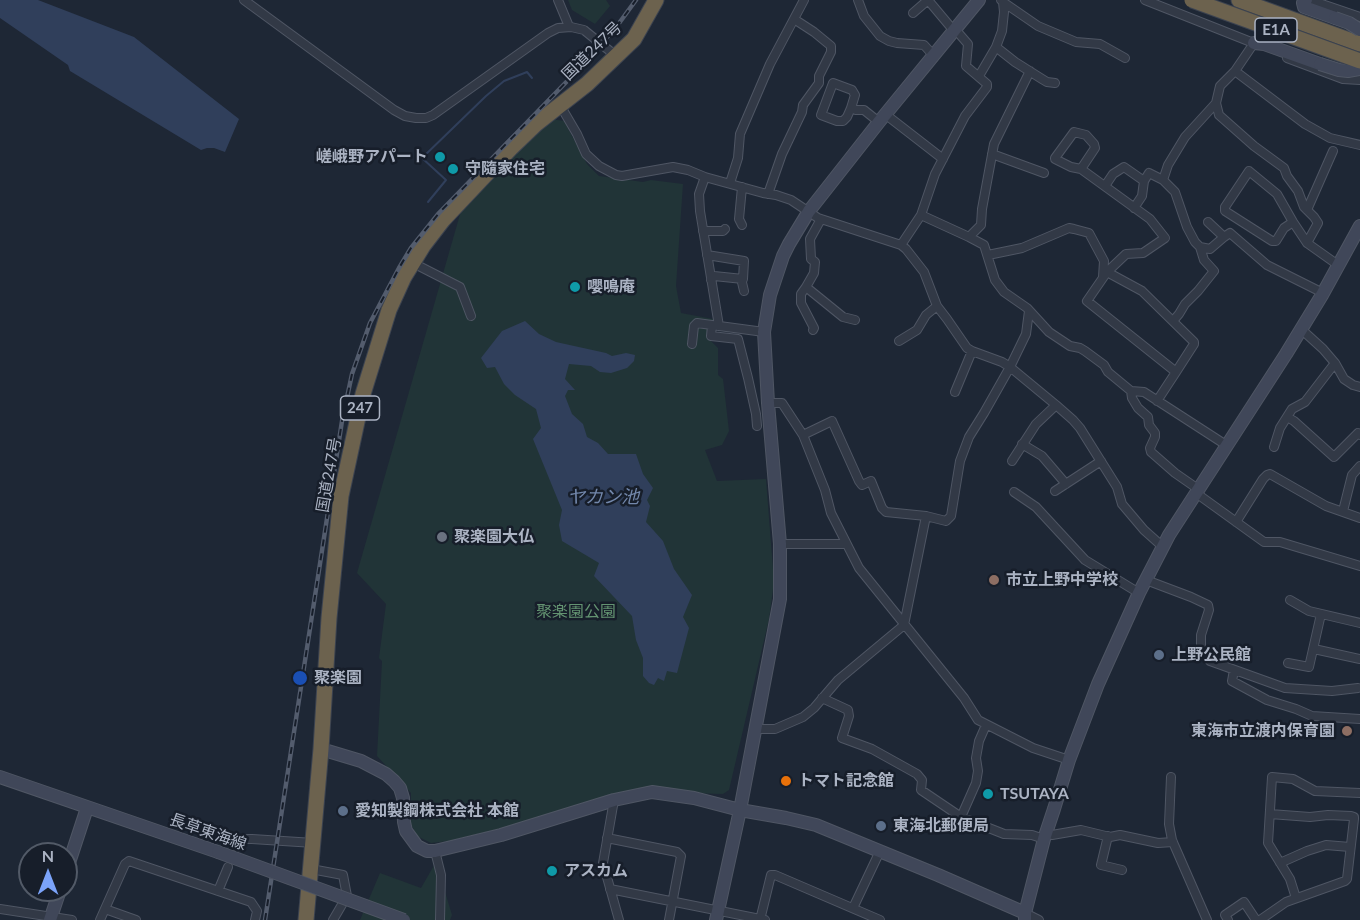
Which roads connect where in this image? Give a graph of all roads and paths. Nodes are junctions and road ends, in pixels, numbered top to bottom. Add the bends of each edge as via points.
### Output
1 (244, 0) edge
2 (558, 0) edge
3 (656, 0) edge
4 (804, 0) edge
5 (858, 0) edge
6 (979, 0) edge
7 (1145, 0) edge
8 (1194, 0) edge
9 (1239, 0) edge
10 (1257, 0) edge
11 (1308, 0) edge
12 (1002, 1) edge
13 (914, 13) dead end
14 (1340, 15) junction
15 (1360, 17) edge
16 (794, 19) junction
17 (567, 27) junction
18 (955, 30) junction
19 (1352, 32) edge
20 (1360, 39) edge
21 (1254, 43) junction
22 (1360, 44) edge
23 (996, 47) junction
24 (933, 55) junction
25 (616, 56) junction
26 (1125, 58) dead end
27 (1357, 64) edge
28 (1323, 68) junction
29 (1030, 71) junction
30 (1235, 71) junction
31 (978, 76) junction
32 (1360, 80) edge
33 (1055, 83) dead end
34 (1215, 103) junction
35 (560, 105) junction
36 (851, 108) junction
37 (882, 118) junction
38 (1360, 145) edge
39 (1333, 152) dead end
40 (992, 154) junction
41 (943, 159) junction
42 (1081, 169) junction
43 (1044, 173) dead end
44 (705, 177) junction
45 (1163, 180) junction
46 (1144, 181) junction
47 (730, 183) junction
48 (1105, 186) junction
49 (742, 187) junction
50 (768, 194) junction
51 (1134, 208) junction
52 (1307, 210) junction
53 (809, 211) junction
54 (921, 215) junction
55 (821, 219) junction
56 (1208, 222) dead end
57 (1293, 222) junction
58 (742, 225) dead end
59 (981, 225) junction
60 (1360, 226) edge
61 (725, 230) dead end
62 (703, 231) junction
63 (969, 237) junction
64 (1224, 237) junction
65 (1307, 243) junction
66 (901, 245) junction
67 (984, 245) junction
68 (1200, 247) junction
69 (707, 255) junction
70 (988, 255) junction
71 (413, 263) junction
72 (1338, 265) junction
73 (1105, 274) junction
74 (741, 278) junction
75 (711, 280) junction
76 (806, 287) junction
77 (744, 291) dead end
78 (1323, 293) junction
79 (937, 306) junction
80 (1029, 311) junction
81 (471, 316) dead end
82 (855, 320) dead end
83 (1173, 321) junction
84 (716, 326) junction
85 (1301, 329) junction
86 (813, 330) dead end
87 (764, 332) junction
88 (899, 341) dead end
89 (692, 344) dead end
90 (972, 351) junction
91 (1335, 363) junction
92 (1010, 367) junction
93 (1176, 372) junction
94 (1360, 387) edge
95 (1131, 391) junction
96 (955, 392) dead end
97 (1158, 400) junction
98 (768, 403) junction
99 (1056, 405) junction
100 (1287, 417) junction
101 (757, 426) dead end
102 (803, 435) junction
103 (1360, 435) edge
104 (1022, 444) junction
105 (1226, 445) junction
106 (1274, 447) dead end
107 (1012, 461) dead end
108 (1101, 461) junction
109 (1360, 466) edge
110 (1066, 484) junction
111 (1055, 491) dead end
112 (1197, 491) junction
113 (1014, 492) dead end
114 (1343, 511) junction
115 (926, 516) junction
116 (1360, 518) edge
117 (1236, 522) junction
118 (780, 544) junction
119 (846, 544) junction
120 (1163, 547) junction
121 (1360, 566) edge
122 (1146, 580) junction
123 (1139, 593) junction
124 (1290, 600) dead end
125 (1321, 614) junction
126 (1360, 623) edge
127 (904, 625) junction
128 (1314, 649) junction
129 (1360, 658) edge
130 (1288, 663) dead end
131 (1234, 670) junction
132 (1358, 688) dead end
133 (822, 698) junction
134 (1360, 719) edge
135 (986, 725) junction
136 (754, 729) junction
137 (321, 748) junction
138 (1069, 759) junction
139 (0, 777) edge
140 (1171, 777) dead end
141 (1360, 793) edge
142 (614, 800) junction
143 (87, 808) junction
144 (740, 810) junction
145 (1270, 814) junction
146 (961, 817) junction
147 (1045, 836) junction
148 (1107, 836) junction
149 (607, 838) junction
150 (76, 842) edge
151 (1173, 842) junction
152 (314, 843) junction
153 (1350, 847) junction
154 (236, 848) dead end
155 (435, 852) junction
156 (880, 852) junction
157 (1280, 863) junction
158 (228, 867) dead end
159 (311, 869) junction
160 (1122, 870) dead end
161 (610, 889) junction
162 (218, 891) junction
163 (1296, 898) junction
164 (673, 901) junction
165 (56, 902) edge
166 (853, 908) junction
167 (0, 909) edge
168 (105, 909) junction
169 (717, 916) edge
170 (1025, 916) edge
171 (50, 918) edge
172 (762, 919) edge
173 (72, 920) edge
174 (100, 920) edge
175 (136, 920) edge
176 (255, 920) edge
177 (306, 920) edge
178 (333, 920) edge
179 (404, 920) edge
180 (440, 920) edge
181 (619, 920) edge
182 (669, 920) edge
183 (880, 920) edge
184 (1039, 920) edge
185 (1207, 920) edge
186 (1228, 920) edge
187 (1258, 920) edge

1 - 17 street via 394,110 416,118 433,115 548,33
2 - 17 street
3 - 25 highway, 国道247号 / 247 via 634,39
4 - 16 street
5 - 24 street via 864,16 880,36 897,44 924,45
6 - 18 street
7 - 21 street
8 - 27 highway, E1A, bridge
9 - 22 highway, E1A
10 - 19 highway
11 - 14 street via 1304,7
12 - 23 street via 1002,31
12 - 26 street via 1038,26 1076,42 1100,44
13 - 18 street via 928,0
14 - 15 street
14 - 19 street, bridge via 1354,26
16 - 47 street via 740,134
16 - 50 street via 831,46 831,52 819,83 803,105
17 - 25 street via 584,30
18 - 24 street
18 - 31 street via 968,44 966,66
19 - 20 highway
21 - 28 street
21 - 30 street
23 - 29 street
23 - 31 street
24 - 37 street
25 - 35 highway, 国道247号 / 247
27 - 28 street, bridge via 1348,71
28 - 32 street via 1343,79
29 - 33 street
29 - 40 street
30 - 34 street via 1220,86
30 - 38 street via 1314,129 1330,138
31 - 41 street via 987,87 965,117
34 - 45 street via 1185,137
34 - 52 street via 1219,115 1284,168
35 - 44 street via 586,154 610,172 622,176 673,167
35 - 71 highway, 国道247号 / 247 via 511,148 443,220
36 - 36 street via 843,122 821,115 833,83 852,90 855,95
36 - 37 street
37 - 41 street
37 - 53 street
39 - 52 street
40 - 43 street
40 - 59 street
41 - 54 street
42 - 42 street via 1055,159 1074,132 1086,135 1095,148
42 - 48 street
44 - 47 street
44 - 62 street via 699,194
45 - 46 street via 1149,172
45 - 68 street via 1177,196 1187,227
46 - 48 street via 1124,167
46 - 51 street via 1142,196
47 - 49 street
48 - 51 street
49 - 50 street
49 - 58 street
50 - 53 street via 791,200
51 - 73 street via 1150,219 1165,238 1143,253 1126,254
52 - 65 street via 1318,223
53 - 55 street
53 - 87 street via 783,256 770,295
54 - 63 street
54 - 66 street
55 - 66 street
55 - 76 street via 810,239 815,262
56 - 64 street
57 - 57 street via 1277,194 1249,171 1225,207 1225,211 1272,241
57 - 65 street
59 - 63 street
59 - 67 street
60 - 72 street
61 - 62 street
62 - 69 street
63 - 67 street
64 - 68 street via 1210,249
64 - 78 street via 1230,233 1267,265
65 - 72 street
66 - 79 street via 924,272
67 - 70 street
68 - 83 street via 1214,272
69 - 74 street via 744,261
69 - 75 street
70 - 73 street via 1022,248 1069,228 1089,233 1104,261
70 - 80 street via 995,280
71 - 81 street via 460,287
71 - 137 highway, 国道247号 / 247 via 389,310 363,394 341,496 328,618
72 - 78 street
73 - 83 street via 1142,291
73 - 93 street via 1087,301
74 - 75 street via 714,276
74 - 77 street
75 - 84 street
76 - 82 street via 843,317
76 - 86 street via 801,303
78 - 85 street
79 - 88 street via 917,330
79 - 90 street
80 - 92 street via 1026,334
80 - 95 street via 1049,332 1104,364
83 - 93 street via 1194,342
84 - 87 street
84 - 89 street via 697,323
84 - 101 street via 711,336 738,339
85 - 91 street
85 - 105 street
87 - 98 street
90 - 92 street
90 - 96 street
91 - 94 street via 1344,379
91 - 100 street via 1305,402
92 - 99 street
92 - 115 street via 969,437 960,461 951,516 946,521
93 - 97 street
95 - 97 street via 1144,392
95 - 112 street via 1155,433 1151,452
97 - 105 street
98 - 102 street via 782,403
98 - 118 street
99 - 104 street
99 - 108 street via 1080,428
100 - 103 street via 1334,457
100 - 106 street
102 - 115 street via 832,421 858,481 862,485 871,481 882,508 886,512
102 - 119 street
104 - 107 street
104 - 110 street via 1042,456
105 - 112 street
108 - 110 street
108 - 120 street via 1122,504
109 - 114 street via 1352,474
110 - 111 street
112 - 117 street
112 - 120 street
113 - 123 street via 1036,507 1085,560
114 - 116 street
114 - 117 street via 1326,506 1270,474
115 - 127 street
117 - 121 street via 1264,542 1280,542
118 - 119 street
118 - 136 street via 780,599
119 - 127 street via 859,568
120 - 122 street
122 - 123 street
122 - 131 street via 1208,605 1201,635 1205,655 1210,661
123 - 138 street
124 - 125 street
125 - 126 street
125 - 128 street
127 - 133 street
127 - 135 street via 978,720
128 - 129 street
128 - 130 street via 1309,667
131 - 132 street via 1285,688
131 - 134 street via 1232,681 1267,700 1312,716
133 - 136 street via 802,717 775,729
133 - 146 street via 848,710 842,738 872,749 917,774 922,780 921,790
135 - 138 street via 1033,748
135 - 146 street via 976,758 976,783
136 - 144 street
137 - 152 highway, 国道247号 / 247
137 - 155 street via 386,774 400,788 406,831 417,846
138 - 147 street
139 - 143 street, 長草東海線
140 - 151 street via 1169,824
141 - 145 street via 1315,791 1293,779 1272,777
142 - 144 street via 652,792
142 - 149 street
142 - 155 street via 501,836
143 - 150 street
143 - 179 street, 長草東海線, bridge
144 - 156 street via 816,825
144 - 169 street
145 - 153 street via 1354,817
145 - 157 street via 1268,843
146 - 147 street via 1004,834
147 - 148 street via 1081,830
147 - 170 street
148 - 151 street via 1120,834 1158,843
148 - 160 street via 1101,865
149 - 161 street via 603,863
149 - 164 street via 677,852 681,856
151 - 185 street
152 - 154 street via 252,838
152 - 159 highway, 国道247号 / 247
153 - 157 street via 1326,845
153 - 163 street via 1345,881
155 - 180 street via 441,875
156 - 166 street
156 - 170 street
157 - 163 street
158 - 162 street
159 - 177 highway, 国道247号 / 247
159 - 178 street via 344,875 347,896
161 - 164 street
161 - 181 street
162 - 168 street via 129,861
162 - 176 street via 251,902 257,911
163 - 187 street
164 - 169 street
164 - 182 street
165 - 171 street
166 - 172 street via 771,875
166 - 183 street
167 - 171 street
168 - 174 street
168 - 175 street
169 - 172 street
170 - 184 street
171 - 173 street
186 - 187 street via 1225,915 1244,902

